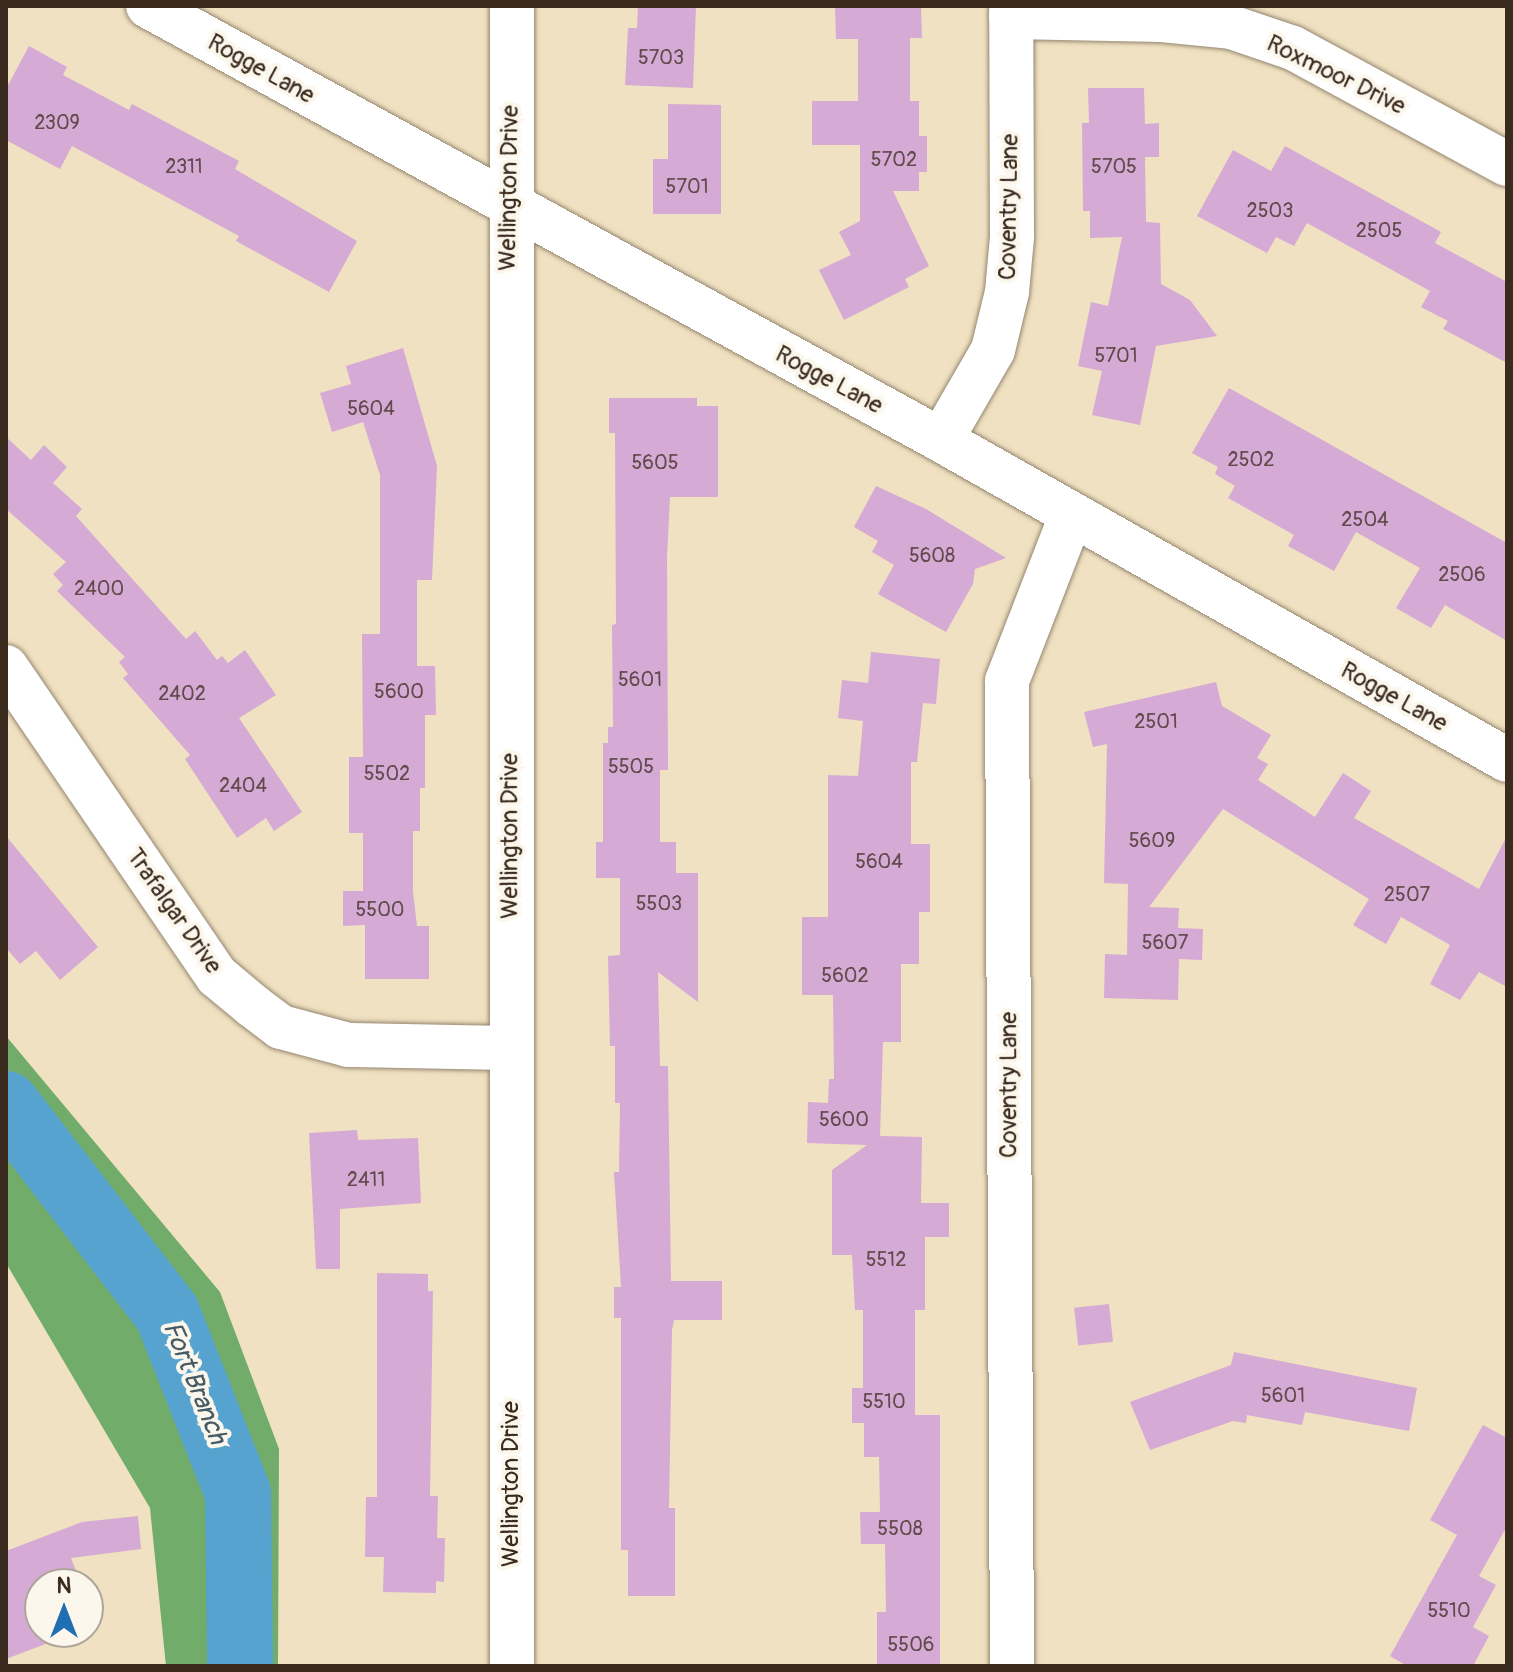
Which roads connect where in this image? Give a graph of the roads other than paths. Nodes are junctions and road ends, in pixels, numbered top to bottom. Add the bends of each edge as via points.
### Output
1 (148, 6) edge
2 (512, 6) edge
3 (1011, 11) edge
4 (1507, 164) edge
5 (508, 206) junction
6 (941, 440) junction
7 (1071, 516) junction
8 (6, 667) edge
9 (1507, 760) edge
10 (511, 1048) junction
11 (512, 1666) edge
12 (1012, 1666) edge

1 - 5 street, Rogge Lane
2 - 5 street, Wellington Drive
3 - 4 street, Roxmoor Drive via 1231,27 1293,48
3 - 6 street, Coventry Lane via 1012,237 1007,292 993,350
5 - 6 street, Rogge Lane
5 - 10 street, Wellington Drive
6 - 7 street, Rogge Lane
7 - 9 street, Rogge Lane
7 - 12 street, Coventry Lane via 1007,681
8 - 10 street, Trafalgar Drive via 217,976 253,1006 281,1027 348,1045
10 - 11 street, Wellington Drive

